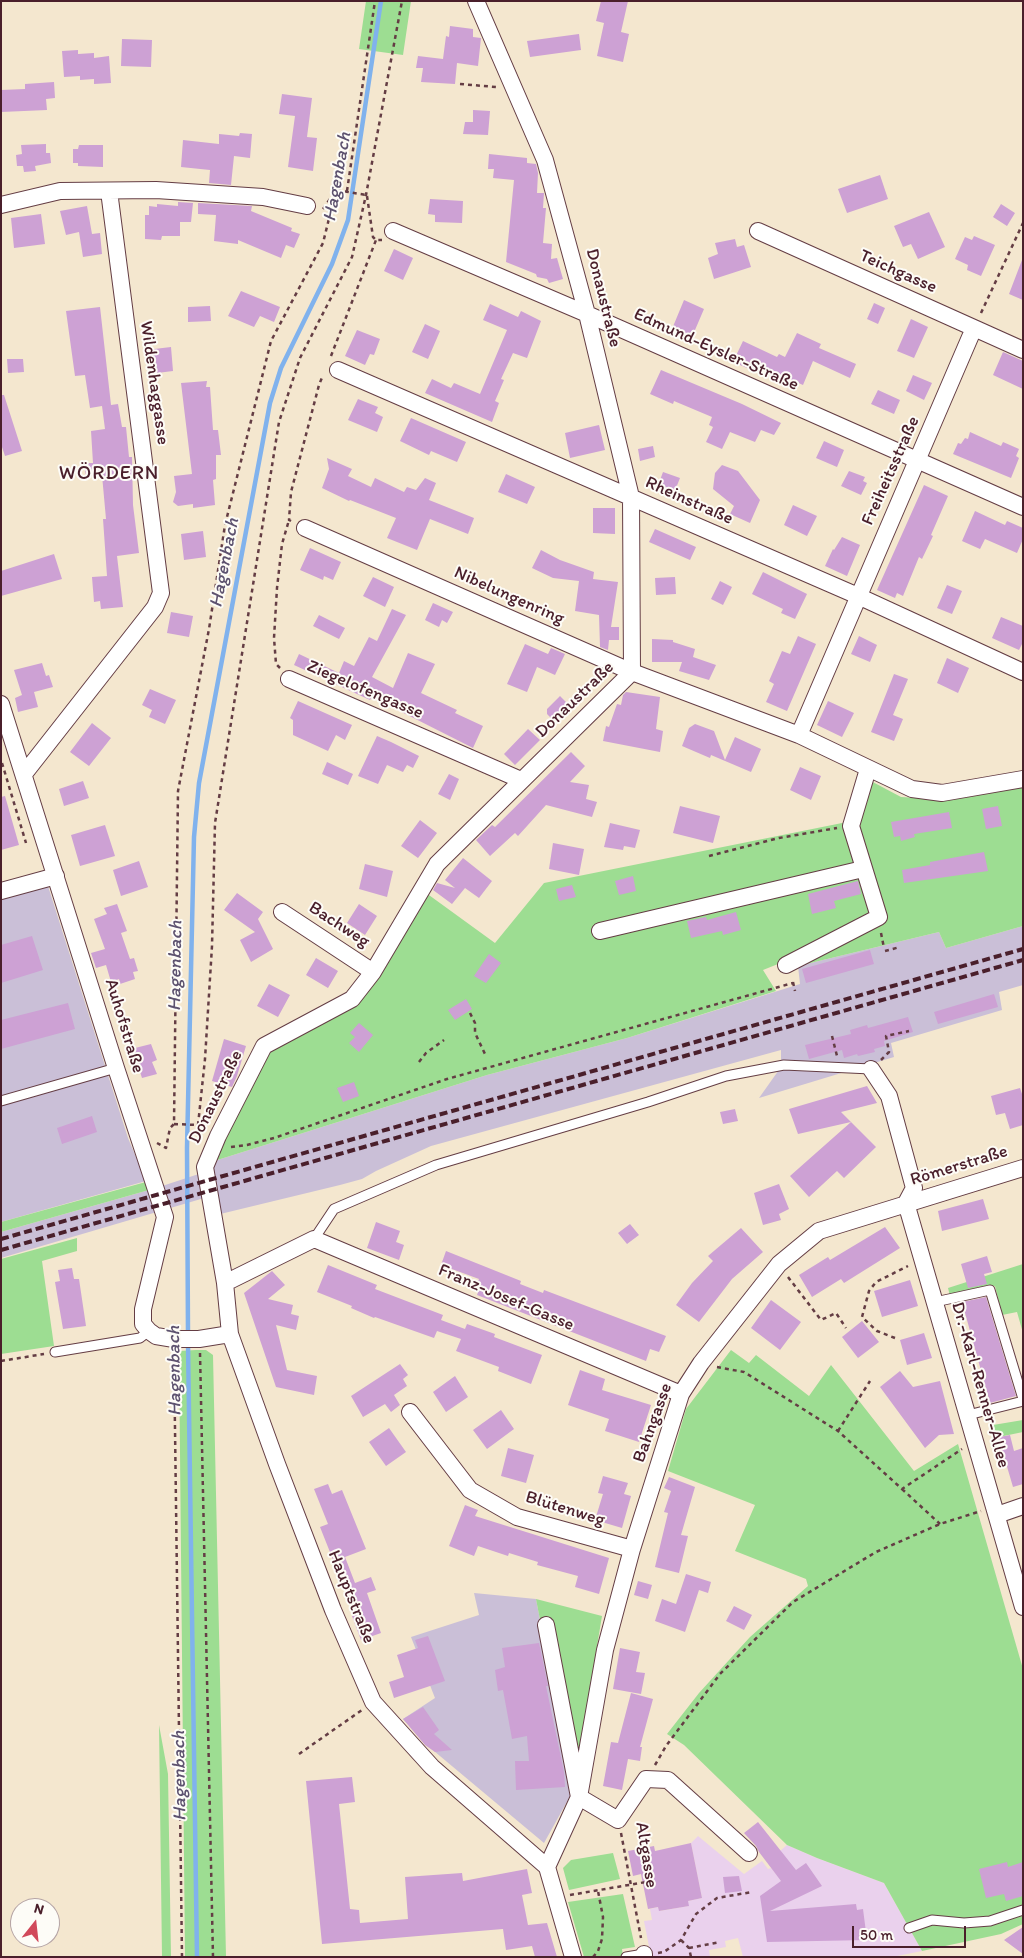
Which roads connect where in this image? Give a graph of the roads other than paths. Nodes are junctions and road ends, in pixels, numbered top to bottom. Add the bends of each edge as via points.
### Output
1 (476, 1) edge
2 (109, 191) junction
3 (1, 204) edge
4 (307, 206) road end
5 (758, 230) dead end
6 (393, 231) road end
7 (587, 314) junction
8 (974, 328) junction
9 (1023, 350) edge
10 (338, 370) road end
11 (918, 461) junction
12 (631, 497) junction
13 (1023, 507) edge
14 (305, 528) road end
15 (858, 596) junction
16 (632, 672) junction
17 (1023, 672) edge
18 (289, 679) road end
19 (1, 704) edge
20 (799, 735) junction
21 (868, 769) junction
22 (24, 774) junction
23 (1023, 779) edge
24 (521, 780) junction
25 (863, 869) junction
26 (56, 876) junction
27 (1, 891) edge
28 (282, 912) dead end
29 (600, 931) dead end
30 (786, 964) dead end
31 (373, 972) junction
32 (116, 1068) junction
33 (871, 1069) joint
34 (1, 1101) edge
35 (1023, 1168) edge
36 (906, 1203) junction
37 (314, 1239) junction
38 (225, 1284) junction
39 (935, 1302) junction
40 (149, 1331) junction
41 (230, 1334) junction
42 (55, 1352) road end
43 (682, 1394) junction
44 (1023, 1400) edge
45 (410, 1412) dead end
46 (968, 1415) junction
47 (1023, 1506) edge
48 (995, 1511) junction
49 (632, 1549) junction
50 (1023, 1607) edge
51 (546, 1625) dead end
52 (579, 1797) junction
53 (749, 1853) dead end
54 (548, 1867) junction
55 (1023, 1910) edge
56 (909, 1928) dead end
57 (644, 1956) edge
58 (573, 1957) edge
59 (626, 1957) edge

1 - 7 street, Donaustraße via 546,160
2 - 3 street via 60,191
2 - 4 street via 156,190 263,198
2 - 22 street, Wildenhaggasse via 161,593 155,607
5 - 8 street, Teichgasse
6 - 7 street, Edmund-Eysler-Straße
7 - 11 street, Edmund-Eysler-Straße
7 - 12 street, Donaustraße
8 - 9 street, Teichgasse
8 - 11 street, Freiheitsstraße
10 - 12 street, Rheinstraße
11 - 13 street, Edmund-Eysler-Straße
11 - 15 street, Freiheitsstraße
12 - 15 street, Rheinstraße
12 - 16 street, Donaustraße
14 - 16 street, Nibelungenring
15 - 17 street, Rheinstraße
15 - 20 street, Freiheitsstraße
16 - 20 street, Nibelungenring
16 - 24 street, Donaustraße
18 - 24 street, Ziegelofengasse
19 - 22 street, Auhofstraße
20 - 21 street, Nibelungenring
21 - 23 street, Nibelungenring via 912,789 942,793
21 - 25 street via 851,826
22 - 26 street, Auhofstraße
24 - 31 street, Donaustraße via 437,864
25 - 29 street
25 - 30 street via 879,916
26 - 27 street
26 - 32 street, Auhofstraße
28 - 31 street, Bachweg
31 - 38 street, Donaustraße via 352,1000 264,1046 218,1136 205,1167
32 - 34 lane
32 - 40 street, Auhofstraße via 165,1217 143,1308 143,1324
33 - 36 street via 889,1096 914,1188
33 - 37 lane via 784,1065 726,1076 436,1165 334,1210
35 - 36 street, Römerstraße
36 - 39 street, Dr.-Karl-Renner-Allee
36 - 43 street, Bahngasse via 819,1231 779,1264 701,1363
37 - 38 street
37 - 43 street, Franz-Josef-Gasse
38 - 41 street, Hauptstraße
39 - 44 lane via 990,1290
39 - 46 street, Dr.-Karl-Renner-Allee
40 - 41 street via 156,1336 176,1339
40 - 42 lane via 140,1338
41 - 54 street, Hauptstraße via 326,1592 373,1702 432,1767
43 - 49 street, Bahngasse
44 - 46 lane
45 - 49 street, Blütenweg via 470,1490 517,1517
46 - 48 street, Dr.-Karl-Renner-Allee
47 - 48 street
48 - 50 street, Dr.-Karl-Renner-Allee
49 - 52 street, Bahngasse via 605,1650
51 - 52 street
52 - 53 street, Altgasse via 618,1820 646,1779 668,1780
52 - 54 street, Bahngasse
54 - 58 street
55 - 56 lane via 990,1921 964,1924 932,1920
57 - 59 lane

